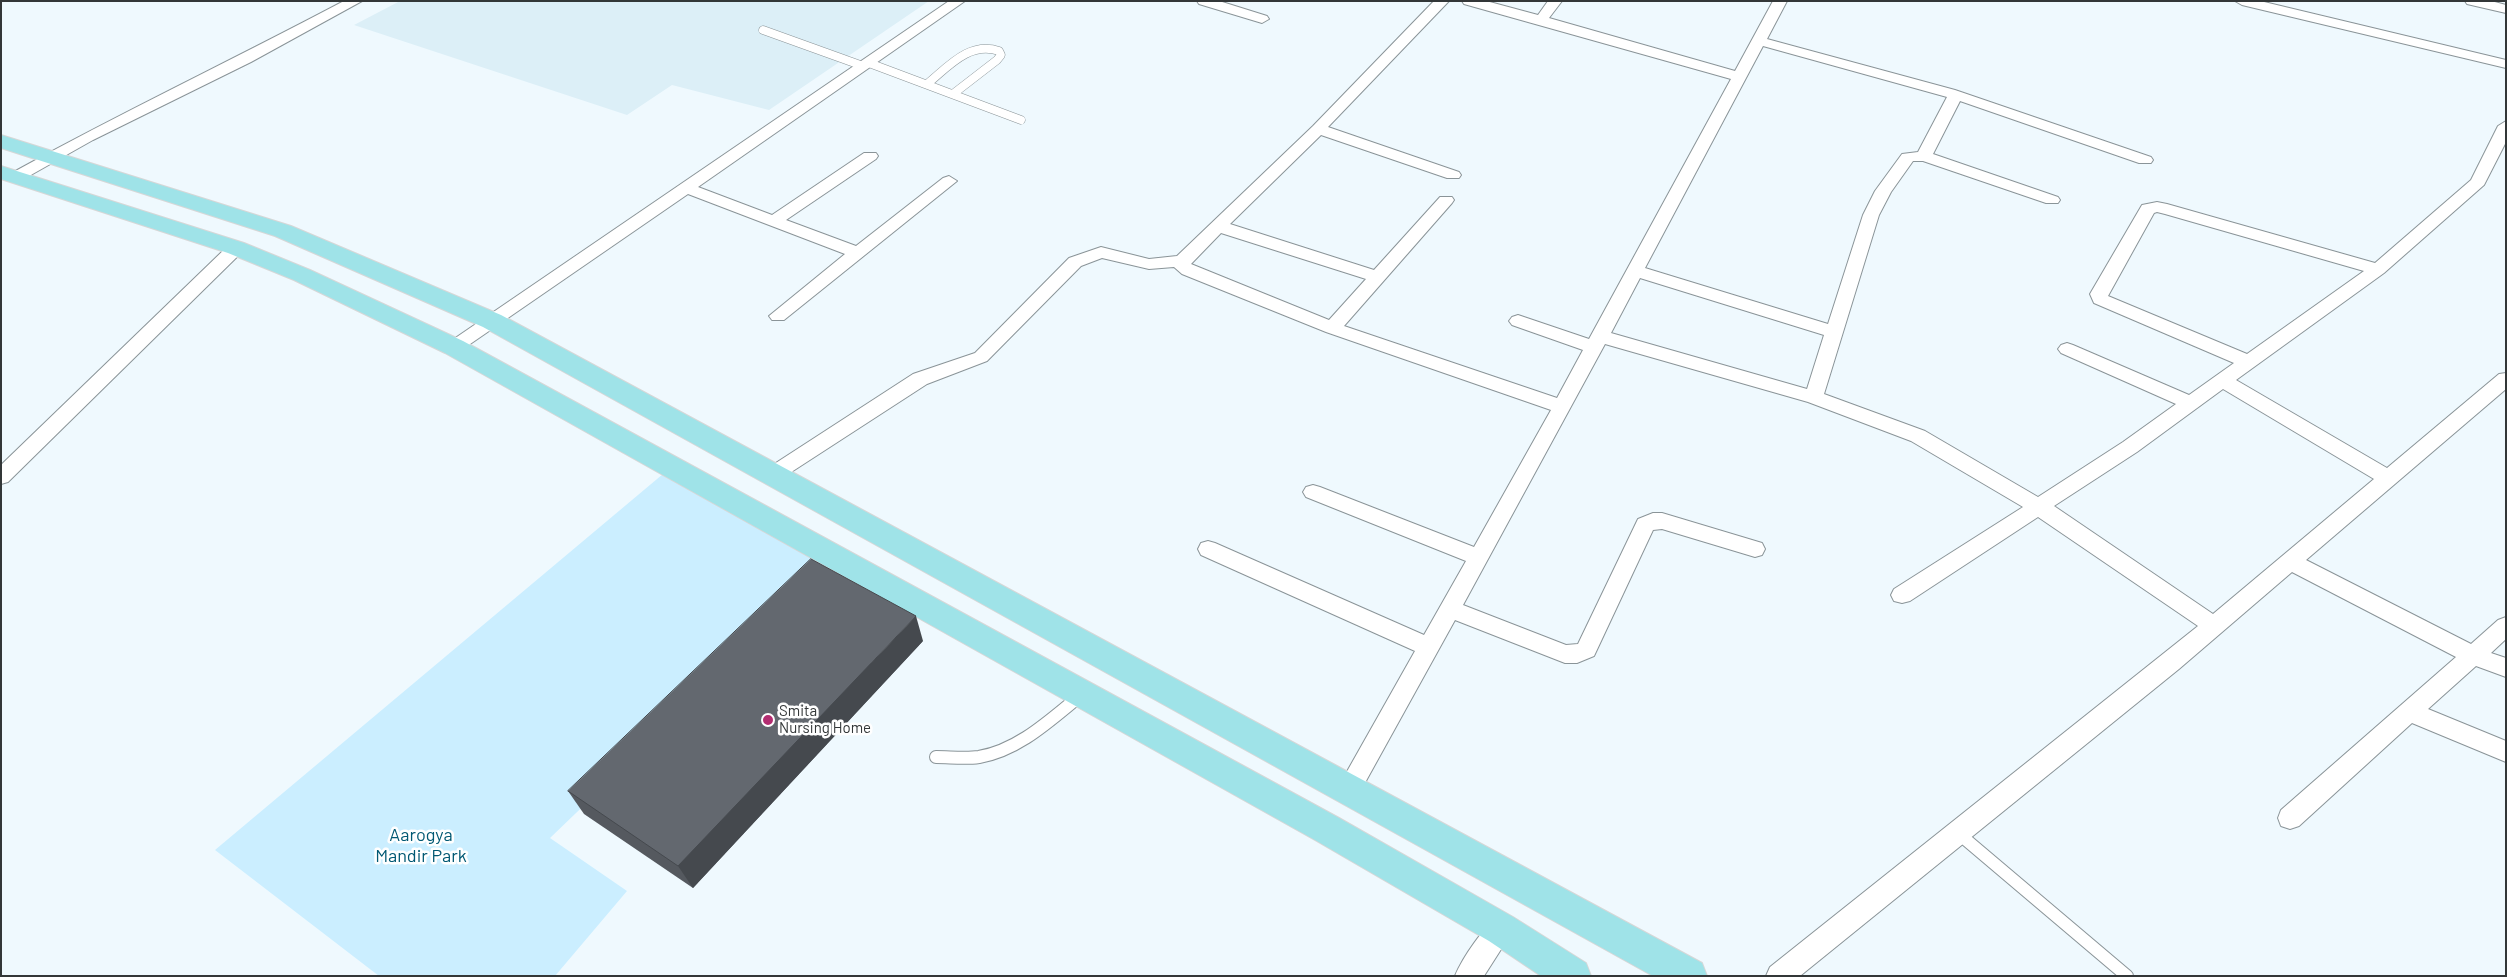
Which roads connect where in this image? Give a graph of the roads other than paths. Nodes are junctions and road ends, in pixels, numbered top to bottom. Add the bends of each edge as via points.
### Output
1 (355, 1) edge
2 (958, 1) edge
3 (1204, 1) edge
4 (1442, 1) edge
5 (1469, 1) edge
6 (1555, 1) edge
7 (1780, 1) edge
8 (2242, 1) edge
9 (2472, 1) edge
10 (2506, 9) edge
11 (1262, 19) dead end
12 (1541, 20) junction
13 (763, 30) dead end
14 (1759, 41) junction
15 (866, 64) junction
16 (2506, 64) edge
17 (1739, 77) junction
18 (927, 84) junction
19 (953, 94) junction
20 (1956, 95) junction
21 (1021, 120) dead end
22 (2506, 126) edge
23 (1318, 129) junction
24 (1, 141) edge
25 (870, 156) dead end
26 (1924, 156) junction
27 (53, 157) junction
28 (2145, 160) dead end
29 (9, 174) edge
30 (1453, 175) dead end
31 (949, 181) dead end
32 (686, 188) junction
33 (1446, 200) dead end
34 (2052, 200) dead end
35 (774, 221) junction
36 (1218, 226) junction
37 (236, 248) junction
38 (858, 253) junction
39 (1182, 261) junction
40 (2378, 269) junction
41 (1635, 271) junction
42 (1377, 278) junction
43 (778, 316) dead end
44 (492, 321) junction
45 (1518, 321) dead end
46 (1332, 328) junction
47 (1835, 332) junction
48 (1597, 341) junction
49 (454, 347) junction
50 (2067, 349) dead end
51 (2248, 362) junction
52 (2506, 379) edge
53 (2222, 380) junction
54 (2497, 396) edge
55 (1814, 397) junction
56 (2190, 403) junction
57 (1562, 407) junction
58 (772, 475) junction
59 (1, 477) edge
60 (2388, 478) junction
61 (1313, 492) dead end
62 (827, 505) junction
63 (2038, 506) junction
64 (792, 535) junction
65 (1208, 548) dead end
66 (1755, 549) dead end
67 (1479, 558) junction
68 (2290, 561) junction
69 (1902, 595) dead end
70 (1450, 609) junction
71 (2214, 626) junction
72 (2506, 626) edge
73 (1428, 647) junction
74 (2474, 656) junction
75 (2506, 668) edge
76 (1082, 694) junction
77 (2410, 712) junction
78 (2506, 752) edge
79 (936, 757) dead end
80 (1348, 791) junction
81 (2290, 818) dead end
82 (1958, 833) junction
83 (1501, 929) junction
84 (1468, 976) edge
85 (1573, 976) edge
86 (1689, 976) edge
87 (1779, 976) edge
88 (2128, 976) edge

1 - 27 street
2 - 15 street
3 - 11 street
4 - 23 street
5 - 12 street
6 - 12 street
7 - 14 street
8 - 16 street
9 - 10 street
12 - 17 street
13 - 15 lane
14 - 17 street
14 - 20 street
15 - 18 lane
15 - 32 street
17 - 41 street
18 - 19 lane
18 - 19 lane via 974,49 987,46 999,51 1001,55 997,60
19 - 21 lane
20 - 26 street
20 - 28 street
22 - 40 street via 2478,182
23 - 30 street
23 - 36 street
24 - 27 main road
25 - 35 street
26 - 34 street
26 - 47 street via 1908,157 1883,191 1871,215
27 - 29 street
27 - 44 main road via 282,231
29 - 37 main road
31 - 38 street
32 - 35 street
32 - 44 street
33 - 42 street
35 - 38 street
36 - 39 street
36 - 42 street
37 - 49 main road via 302,275
37 - 59 street
38 - 43 street
39 - 46 street via 1182,266 1188,270
39 - 58 street via 1149,264 1101,252 1076,262 981,357 920,379
40 - 51 street
40 - 51 street via 2167,208 2148,209 2099,294 2100,299
41 - 47 street
41 - 48 street
42 - 46 street
44 - 49 street
44 - 58 main road
45 - 48 street
46 - 57 street
47 - 55 street
48 - 55 street
48 - 57 street
49 - 64 main road
50 - 56 street
51 - 53 street
52 - 54 street
53 - 56 street
53 - 60 street
54 - 60 street
55 - 63 street via 1918,436
56 - 63 street via 2130,447
57 - 67 street
58 - 62 main road
60 - 68 street
61 - 67 street
62 - 64 main road
62 - 80 main road
63 - 69 street
63 - 71 street
64 - 76 main road
65 - 73 street
66 - 70 street via 1653,520 1645,525 1586,650 1577,654 1565,654
67 - 70 street
68 - 71 street
68 - 74 street
70 - 73 street
71 - 82 street
72 - 74 street
73 - 80 street
74 - 75 street
74 - 77 street
76 - 79 lane via 1000,752 978,757
76 - 83 main road
77 - 78 street
77 - 81 street
80 - 86 main road
82 - 87 street
82 - 88 lane
83 - 84 street
83 - 85 main road

